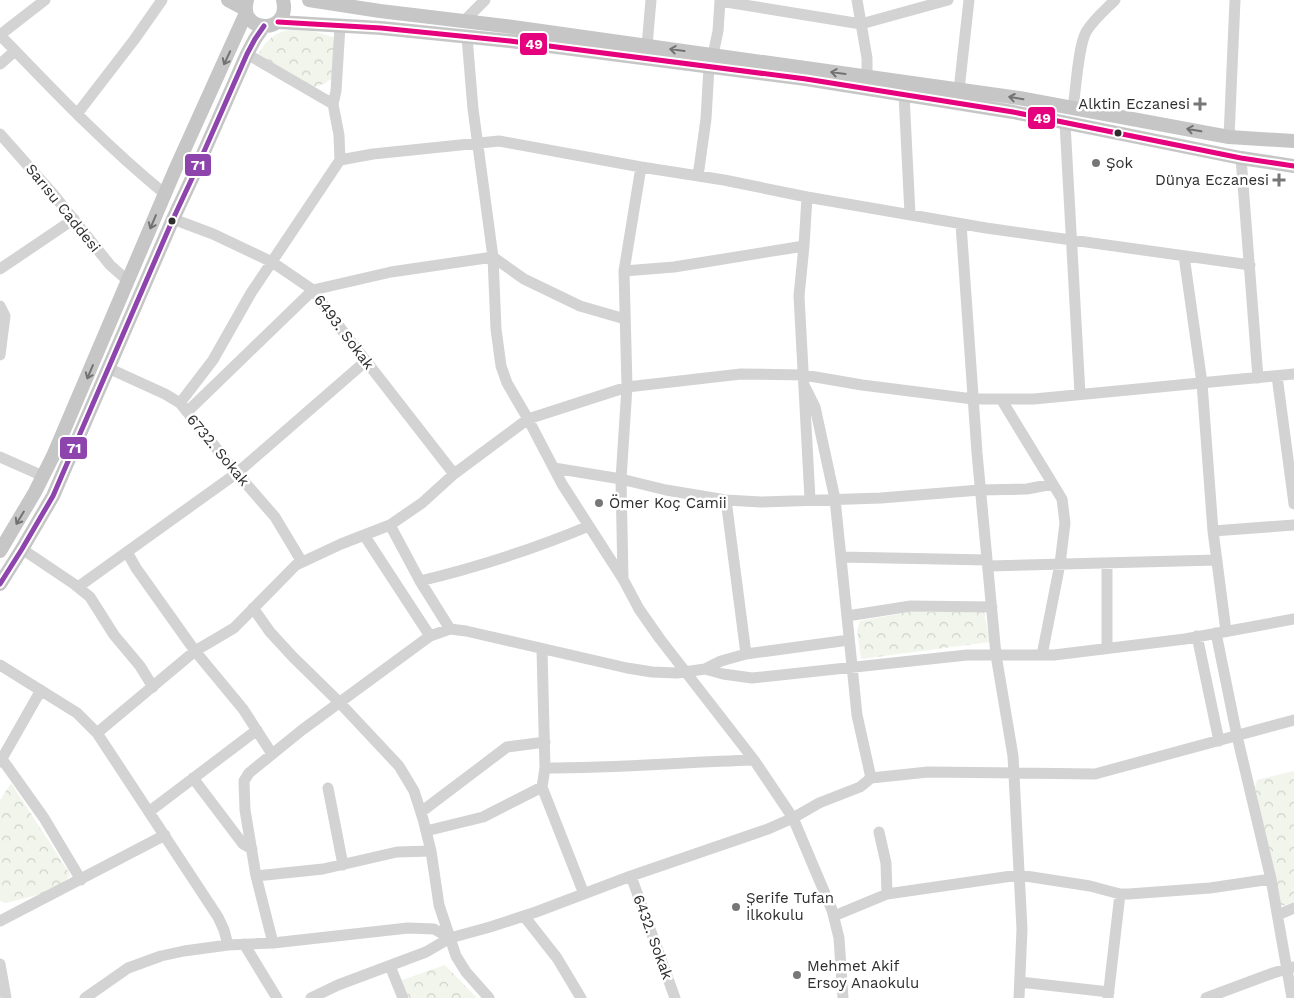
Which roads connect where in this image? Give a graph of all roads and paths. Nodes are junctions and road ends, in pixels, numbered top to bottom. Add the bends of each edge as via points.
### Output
1 (45, 0) edge
2 (162, 0) edge
3 (228, 0) edge
4 (283, 0) edge
5 (309, 0) edge
6 (485, 0) edge
7 (651, 0) edge
8 (857, 0) edge
9 (948, 0) edge
10 (970, 0) edge
11 (1115, 0) edge
12 (1235, 0) edge
13 (720, 1) edge
14 (336, 2) edge
15 (246, 7) edge
16 (464, 21) junction
17 (278, 22) junction
18 (861, 24) junction
19 (264, 26) junction
20 (340, 26) junction
21 (0, 35) edge
22 (467, 37) junction
23 (647, 46) junction
24 (15, 51) junction
25 (248, 54) junction
26 (711, 61) junction
27 (0, 64) edge
28 (867, 77) junction
29 (959, 90) junction
30 (904, 95) junction
31 (333, 104) junction
32 (1073, 108) junction
33 (77, 114) junction
34 (1065, 124) junction
35 (0, 134) edge
36 (1229, 137) junction
37 (1294, 141) edge
38 (477, 143) junction
39 (1241, 158) junction
40 (340, 160) junction
41 (1294, 166) edge
42 (641, 167) junction
43 (698, 176) junction
44 (165, 194) junction
45 (807, 197) junction
46 (910, 214) junction
47 (74, 219) junction
48 (173, 219) junction
49 (961, 224) junction
50 (1071, 241) junction
51 (804, 246) junction
52 (1184, 256) junction
53 (494, 258) junction
54 (272, 262) junction
55 (1250, 265) junction
56 (0, 269) edge
57 (624, 271) junction
58 (128, 281) junction
59 (313, 290) junction
60 (0, 306) edge
61 (624, 319) junction
62 (0, 355) edge
63 (366, 361) junction
64 (108, 368) junction
65 (1294, 374) edge
66 (1277, 376) junction
67 (1258, 378) junction
68 (804, 381) junction
69 (1202, 383) junction
70 (627, 387) junction
71 (1080, 394) junction
72 (973, 399) junction
73 (1001, 399) junction
74 (184, 408) junction
75 (528, 419) junction
76 (0, 457) edge
77 (554, 468) junction
78 (237, 473) junction
79 (454, 474) junction
80 (43, 476) junction
81 (621, 479) junction
82 (1053, 484) junction
83 (980, 490) junction
84 (810, 499) junction
85 (835, 499) junction
86 (726, 500) junction
87 (1294, 504) edge
88 (390, 525) junction
89 (1294, 525) edge
90 (589, 526) junction
91 (1213, 531) junction
92 (364, 535) junction
93 (22, 549) junction
94 (0, 551) edge
95 (128, 552) junction
96 (841, 557) junction
97 (1217, 560) junction
98 (302, 562) junction
99 (987, 563) junction
100 (1107, 563) junction
101 (1060, 564) junction
102 (623, 579) junction
103 (420, 581) junction
104 (0, 584) edge
105 (78, 588) junction
106 (992, 607) junction
107 (253, 608) junction
108 (846, 616) junction
109 (1294, 619) edge
110 (450, 629) junction
111 (1221, 632) junction
112 (430, 636) junction
113 (1197, 636) junction
114 (849, 640) junction
115 (1107, 648) junction
116 (542, 650) junction
117 (196, 651) junction
118 (746, 654) junction
119 (996, 655) junction
120 (1042, 655) junction
121 (0, 665) edge
122 (851, 668) junction
123 (704, 669) junction
124 (685, 672) junction
125 (153, 687) junction
126 (41, 690) junction
127 (339, 702) junction
128 (1294, 720) edge
129 (257, 730) junction
130 (97, 733) junction
131 (1237, 736) junction
132 (1219, 741) junction
133 (545, 742) junction
134 (272, 754) junction
135 (1, 760) edge
136 (754, 760) junction
137 (545, 768) junction
138 (1013, 772) junction
139 (193, 778) junction
140 (871, 778) junction
141 (542, 787) junction
142 (328, 788) dead end
143 (150, 811) junction
144 (421, 812) junction
145 (792, 818) junction
146 (426, 831) junction
147 (879, 832) dead end
148 (165, 835) junction
149 (252, 849) junction
150 (431, 851) junction
151 (342, 865) junction
152 (1019, 875) junction
153 (256, 876) junction
154 (630, 876) junction
155 (1271, 879) junction
156 (81, 880) junction
157 (584, 894) junction
158 (887, 894) junction
159 (1120, 894) junction
160 (1294, 908) edge
161 (1278, 915) junction
162 (524, 916) junction
163 (834, 916) junction
164 (0, 921) edge
165 (450, 938) junction
166 (273, 943) junction
167 (244, 944) junction
168 (228, 945) junction
169 (0, 964) edge
170 (390, 966) junction
171 (1291, 968) edge
172 (1020, 982) junction
173 (102, 993) edge
174 (1108, 995) edge
175 (6, 998) edge
176 (85, 998) edge
177 (277, 998) edge
178 (311, 998) edge
179 (403, 998) edge
180 (489, 998) edge
181 (581, 998) edge
182 (675, 998) edge
183 (843, 998) edge
184 (1019, 998) edge
185 (1206, 998) edge
186 (1292, 998) edge

1 - 21 street
2 - 33 street
3 - 15 main road
4 - 17 main road via 284,13
5 - 14 main road
6 - 16 street
7 - 23 street
8 - 18 street
9 - 18 street
10 - 29 street
11 - 32 street via 1096,19 1082,43
12 - 36 street
13 - 18 street
13 - 26 street
14 - 16 main road via 380,12
15 - 19 main road via 255,24
15 -> 44 main road
16 - 23 main road
17 - 19 main road
17 - 20 main road
18 - 28 street
19 - 25 main road
20 - 22 main road
20 - 31 street
21 - 24 street
22 - 26 main road
22 - 38 street
26 -> 23 main road
24 - 27 street
24 - 33 street
25 - 31 street
25 - 48 main road
28 -> 26 main road
26 - 30 main road
26 - 43 street
28 - 29 main road
32 -> 29 main road
30 - 34 main road via 1013,112
30 - 46 street
31 - 40 street
36 -> 32 main road
33 - 44 street
34 - 39 main road
34 - 50 street
35 - 47 street, Sarısu Caddesi
36 - 37 main road
38 - 40 street
38 - 42 street via 499,141
38 - 53 street
39 - 41 main road
39 - 55 street
40 - 54 street
42 - 43 street
42 - 57 street
43 - 45 street
44 -> 58 main road
45 - 46 street
45 - 51 street
46 - 49 street
47 - 56 street
47 - 58 street, Sarısu Caddesi via 110,265
48 - 54 street, 6493. Sokak
48 - 64 main road
49 - 50 street
49 - 72 street
50 - 52 street
50 - 71 street
51 - 57 street via 674,267
51 - 68 street via 799,296
52 - 55 street
52 - 69 street
53 - 59 street via 391,272
53 - 61 street via 524,279 580,306
53 - 75 street via 496,328 501,366
54 - 59 street, 6493. Sokak
54 - 74 street
55 - 67 street
57 - 61 street
58 -> 80 main road
59 - 63 street, 6493. Sokak
59 - 74 street
60 - 62 street via 5,316
61 - 70 street
63 - 78 street
63 - 79 street, 6493. Sokak
64 - 74 street, 6732. Sokak via 164,394
64 - 93 main road via 53,496
65 - 66 street
66 - 67 street
66 - 87 street
67 - 69 street
68 - 70 street via 741,374
68 - 72 street
68 - 84 street
68 - 85 street via 815,407
69 - 71 street
69 - 91 street
70 - 75 street
70 - 81 street
71 - 73 street
72 - 73 street
72 - 83 street
73 - 82 street
74 - 78 street, 6732. Sokak
75 - 77 street
75 - 79 street
76 - 80 street
77 - 81 street
77 - 90 street
78 - 95 street
78 - 98 street, 6732. Sokak via 275,517
79 - 88 street via 422,503
80 -> 94 main road
81 - 86 street
81 - 102 street
82 - 83 street via 1027,489
82 - 101 street via 1062,499 1065,523
83 - 85 street
83 - 99 street
84 - 85 street
84 - 86 street
85 - 96 street
86 - 118 street
88 - 92 street
88 - 103 street
89 - 91 street
90 - 102 street
90 - 103 street via 538,547 464,571
91 - 97 street
92 - 98 street
92 - 112 street
93 - 104 main road
93 - 105 street
95 - 105 street
95 - 117 street
96 - 99 street
96 - 108 street
97 - 100 street
97 - 111 street
98 - 107 street
99 - 101 street
99 - 106 street
100 - 101 street
100 - 115 street
101 - 120 street
102 - 124 street via 639,609
103 - 110 street
105 - 125 street via 90,597
106 - 108 street via 911,606
106 - 119 street
107 - 117 street via 234,628
107 - 127 street via 292,657
108 - 114 street
109 - 111 street
110 - 112 street
110 - 116 street
111 - 113 street
111 - 131 street
112 - 127 street
113 - 115 street
113 - 132 street
114 - 118 street
114 - 122 street
115 - 120 street
116 - 124 street via 652,672
116 - 133 street
117 - 125 street
117 - 129 street via 244,709
118 - 123 street
119 - 120 street
119 - 122 street via 967,655
119 - 138 street
121 - 126 street
122 - 123 street via 752,678
122 - 140 street
123 - 124 street
124 - 136 street
125 - 130 street
126 - 130 street via 77,713
126 - 135 street
127 - 134 street
127 - 144 street via 399,766 414,791
128 - 131 street
129 - 134 street
129 - 139 street
130 - 143 street
131 - 132 street
131 - 155 street
132 - 138 street via 1095,774
133 - 137 street
133 - 144 street via 507,747
134 - 149 street via 244,781
135 - 156 street via 57,839
136 - 137 street
136 - 145 street
137 - 141 street
138 - 140 street via 928,772
138 - 152 street
139 - 143 street
139 - 149 street via 243,844
140 - 145 street via 860,787
141 - 146 street via 483,817
141 - 157 street
142 - 151 street
143 - 148 street
144 - 146 street
145 - 154 street
145 - 163 street
146 - 150 street
147 - 158 street via 886,864
148 - 156 street
148 - 168 street via 218,918
149 - 153 street
150 - 151 street via 397,852
150 - 165 street via 440,905
151 - 153 street
152 - 158 street
152 - 159 street
152 - 172 street
153 - 166 street
154 - 157 street
154 - 182 street, 6432. Sokak
155 - 159 street via 1210,888
155 - 161 street
156 - 164 street
157 - 162 street
158 - 163 street
159 - 174 street
160 - 161 street
161 - 171 street
162 - 165 street
162 - 181 street via 557,958
163 - 183 street via 840,938
165 - 166 street via 434,930 408,928
165 - 170 street via 426,952
165 - 180 street via 466,972
166 - 167 street
167 - 168 street
167 - 177 street
168 - 173 street via 145,961 128,968
169 - 175 street
170 - 178 street
170 - 179 street
171 - 185 street
171 - 186 street
172 - 174 street
172 - 184 street
173 - 176 street

